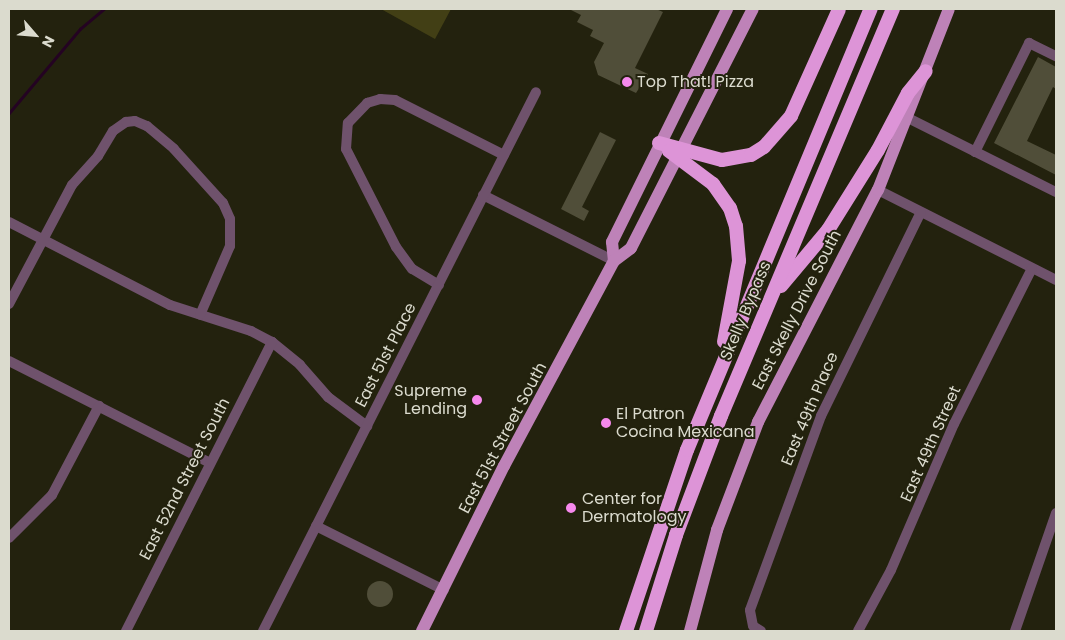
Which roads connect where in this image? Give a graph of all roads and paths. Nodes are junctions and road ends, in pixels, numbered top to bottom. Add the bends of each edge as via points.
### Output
1 (727, 9) edge
2 (753, 9) edge
3 (839, 9) edge
4 (871, 9) edge
5 (893, 9) edge
6 (949, 9) edge
7 (1056, 56) edge
8 (926, 71) junction
9 (536, 92) dead end
10 (908, 118) junction
11 (659, 143) junction
12 (975, 152) junction
13 (679, 154) junction
14 (504, 155) junction
15 (878, 190) junction
16 (1056, 192) edge
17 (483, 196) junction
18 (921, 212) junction
19 (9, 222) edge
20 (42, 238) junction
21 (614, 261) junction
22 (1032, 268) junction
23 (1056, 280) edge
24 (439, 285) junction
25 (770, 298) junction
26 (9, 304) edge
27 (200, 315) junction
28 (272, 342) junction
29 (9, 361) edge
30 (720, 367) junction
31 (99, 406) junction
32 (367, 426) junction
33 (210, 462) junction
34 (1056, 514) edge
35 (316, 526) junction
36 (9, 538) edge
37 (444, 590) junction
38 (757, 628) edge
39 (126, 631) edge
40 (263, 631) edge
41 (422, 631) edge
42 (626, 631) edge
43 (646, 631) edge
44 (690, 631) edge
45 (858, 631) edge
46 (1015, 631) edge

1 - 11 main road, East 51st Street South
2 - 13 main road, East 51st Street South
3 - 13 highway via 791,116 774,138 751,155 736,159
4 - 30 highway, Skelly Bypass
5 - 25 highway, Skelly Bypass
6 - 8 main road, East Skelly Drive South
7 - 12 street via 1029,43
8 - 10 main road, East Skelly Drive South
8 - 25 highway via 908,93 878,150 828,230
9 - 14 street, East 51st Place
10 - 12 street
10 - 15 main road, East Skelly Drive South
11 - 13 highway
11 - 21 main road, East 51st Street South via 612,242
12 - 16 street
13 - 21 main road, East 51st Street South via 631,248
13 - 30 highway via 713,184 730,208 736,226 739,261
14 - 17 street, East 51st Place
14 - 24 street via 395,100 380,99 367,103 348,122 346,149 396,247 412,269
15 - 18 street
15 - 44 main road, East Skelly Drive South via 758,422 717,530
17 - 21 street
17 - 24 street, East 51st Place
18 - 22 street
18 - 38 street, East 49th Place via 820,416 750,610
19 - 20 street
20 - 26 street
20 - 27 street via 170,305
20 - 27 street via 65,196 98,156 113,131 131,121 147,126 223,203 232,232 230,246
21 - 37 main road, East 51st Street South via 501,472
22 - 23 street
22 - 45 street, East 49th Street via 954,424 891,570
24 - 32 street, East 51st Place
25 - 43 highway, Skelly Bypass via 694,484
27 - 28 street via 252,331
28 - 32 street via 300,365 328,397
28 - 33 street, East 52nd Street South
29 - 31 street
30 - 42 highway, Skelly Bypass via 666,507
31 - 33 street
31 - 36 street via 52,495
32 - 35 street, East 51st Place
33 - 39 street, East 52nd Street South
34 - 46 street
35 - 37 street
35 - 40 street, East 51st Place
37 - 41 main road, East 51st Street South

